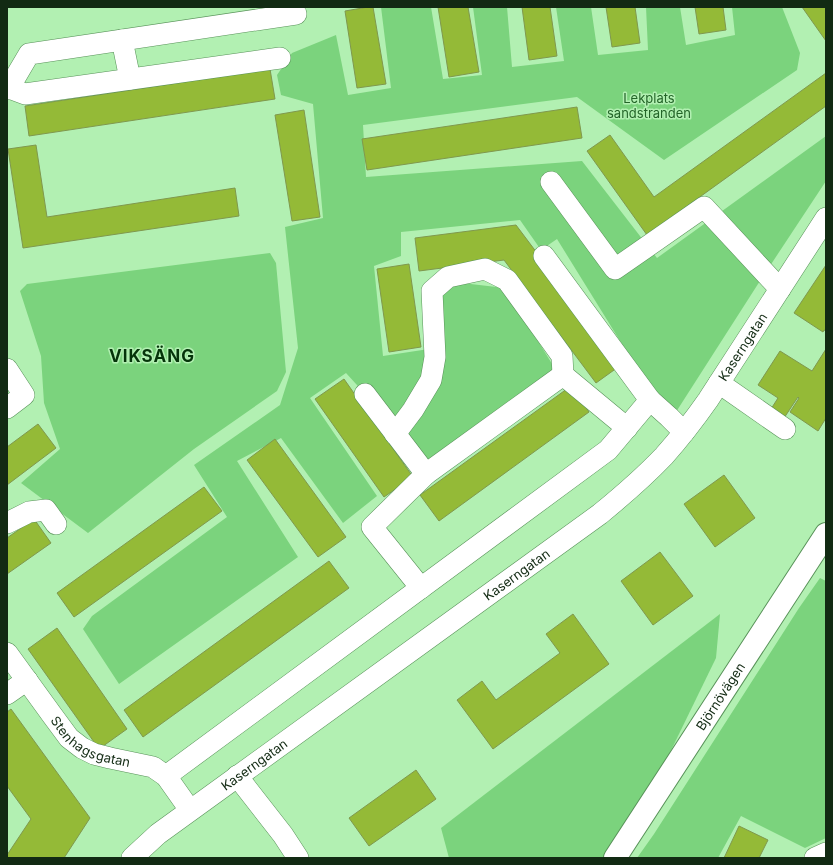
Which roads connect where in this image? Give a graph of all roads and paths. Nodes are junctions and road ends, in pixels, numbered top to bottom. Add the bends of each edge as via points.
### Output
1 (296, 14) dead end
2 (122, 40) junction
3 (280, 58) dead end
4 (130, 79) junction
5 (8, 88) edge
6 (551, 182) dead end
7 (826, 218) edge
8 (544, 256) dead end
9 (780, 289) junction
10 (7, 369) edge
11 (563, 375) junction
12 (719, 383) junction
13 (365, 394) dead end
14 (650, 400) junction
15 (7, 408) edge
16 (627, 428) junction
17 (785, 429) dead end
18 (684, 432) junction
19 (395, 434) junction
20 (426, 474) junction
21 (7, 523) edge
22 (56, 524) dead end
23 (822, 547) edge
24 (421, 588) junction
25 (7, 653) edge
26 (27, 680) junction
27 (7, 694) edge
28 (166, 776) junction
29 (237, 776) junction
30 (190, 810) junction
31 (826, 853) edge
32 (132, 858) edge
33 (298, 858) edge
34 (615, 858) edge
35 (814, 858) edge

1 - 2 street
2 - 4 street
2 - 5 street via 30,54
3 - 4 street
4 - 5 street via 25,94
6 - 9 street via 615,269 704,207
7 - 9 street, Kaserngatan
8 - 14 street
9 - 12 street, Kaserngatan
10 - 15 street via 24,395
11 - 16 street
11 - 19 street via 562,356 507,280 485,268 448,277 432,291 435,357 431,380
11 - 20 street
12 - 17 street
12 - 18 street, Kaserngatan
13 - 19 street
14 - 16 street
14 - 18 street
16 - 24 street via 608,450
18 - 29 street, Kaserngatan via 663,457 600,514
19 - 20 street
20 - 24 street via 372,527
21 - 22 street via 29,512 46,510
23 - 34 main road, Björnövägen
24 - 28 street
25 - 26 street, Stenhagsgatan
26 - 27 street
26 - 28 street, Stenhagsgatan via 69,738 82,748 94,754 153,767
28 - 30 street, Stenhagsgatan
29 - 30 street, Kaserngatan
29 - 33 street
30 - 32 street, Kaserngatan
31 - 35 street

